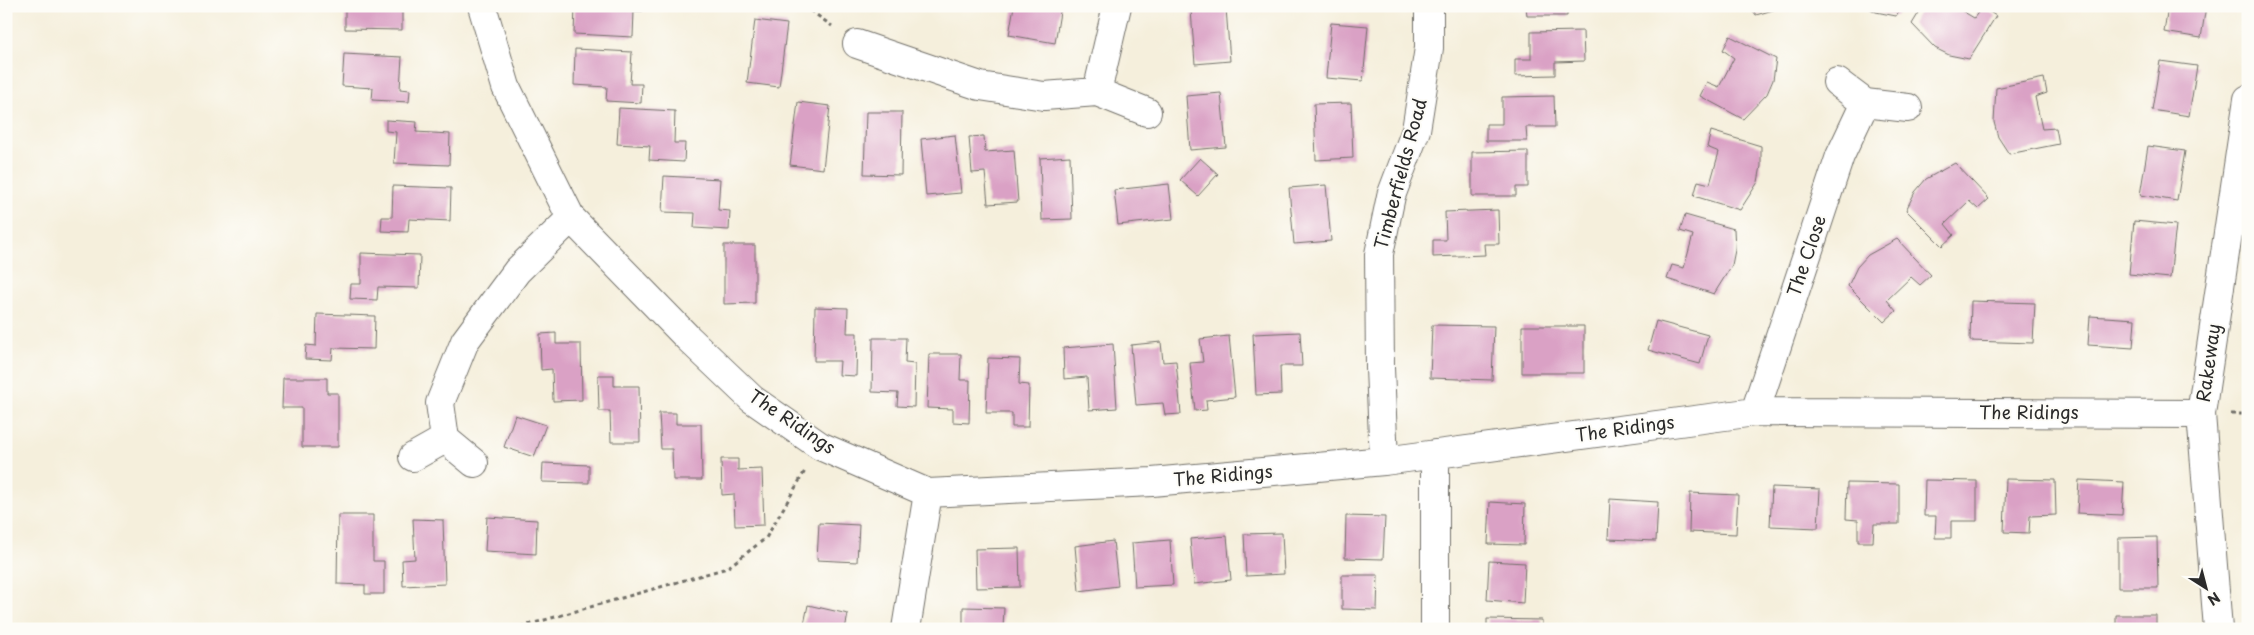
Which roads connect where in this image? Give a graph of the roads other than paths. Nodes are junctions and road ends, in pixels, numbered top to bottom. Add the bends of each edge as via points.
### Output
1 (482, 6) edge
2 (1117, 6) edge
3 (1429, 6) edge
4 (857, 44) dead end
5 (1837, 82) dead end
6 (1098, 92) junction
7 (1865, 103) junction
8 (1908, 108) dead end
9 (2247, 111) edge
10 (1147, 112) dead end
11 (571, 218) junction
12 (1755, 412) junction
13 (2201, 414) junction
14 (445, 439) junction
15 (1435, 454) junction
16 (413, 457) dead end
17 (1384, 462) junction
18 (474, 463) dead end
19 (928, 493) junction
20 (906, 629) edge
21 (1435, 629) edge
22 (2218, 629) edge

1 - 11 street, The Ridings via 506,87
2 - 6 street
3 - 17 street, Timberfields Road via 1429,48 1416,130 1391,196 1379,254
4 - 6 street via 980,86 1044,96
5 - 7 street
6 - 10 street
7 - 8 street
7 - 12 street, The Close via 1840,156
9 - 13 street, Rakeway
11 - 14 street via 517,271 465,340 440,404
11 - 19 street, The Ridings via 688,338 752,398 820,446
12 - 13 street, The Ridings
12 - 15 street, The Ridings
13 - 22 street, Rakeway
14 - 16 street
14 - 18 street
15 - 17 street, The Ridings
15 - 21 street
17 - 19 street, The Ridings via 1152,482
19 - 20 street

